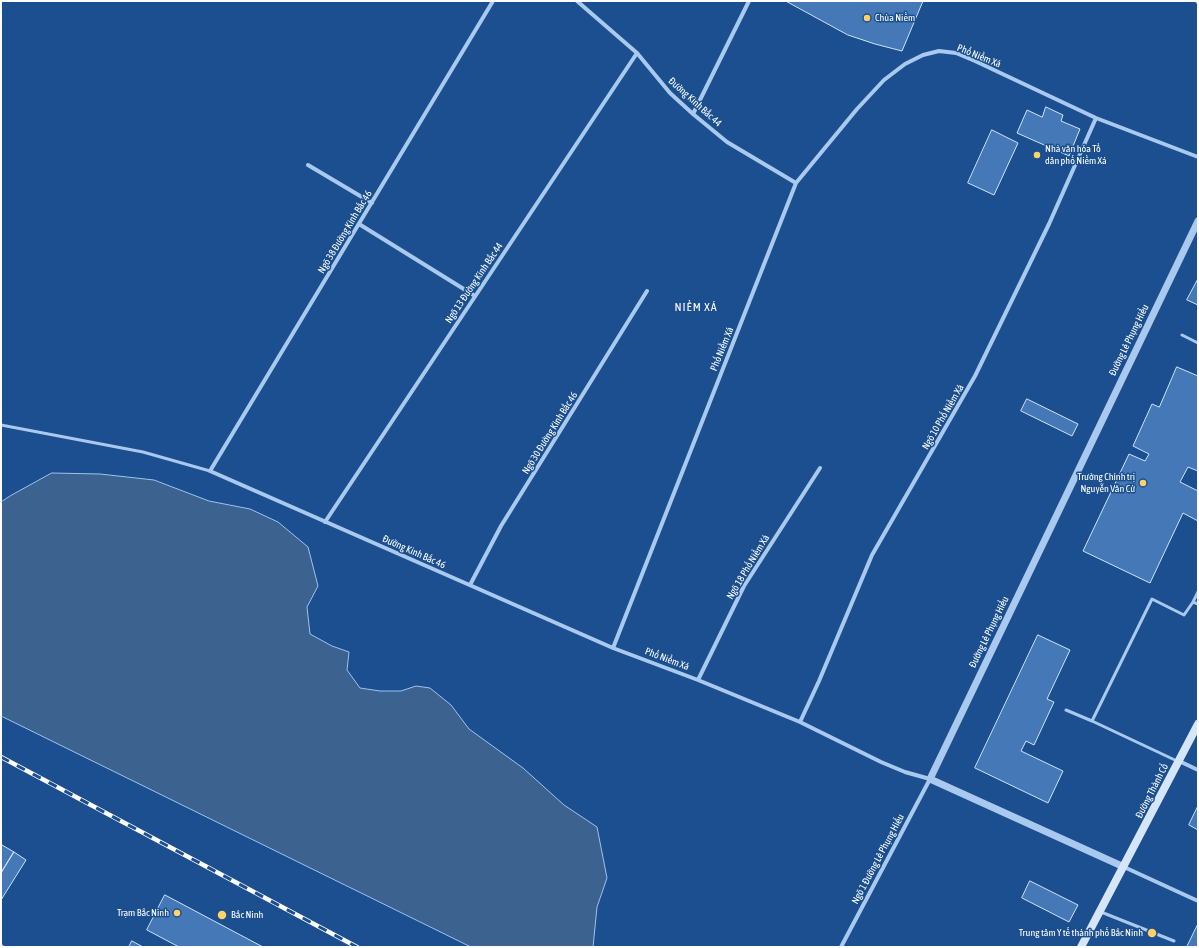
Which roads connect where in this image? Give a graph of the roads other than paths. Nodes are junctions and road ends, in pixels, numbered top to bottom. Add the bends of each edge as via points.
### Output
1 (494, 1) edge
2 (577, 1) edge
3 (749, 1) edge
4 (637, 53) junction
5 (694, 114) junction
6 (1096, 118) junction
7 (1198, 157) edge
8 (308, 165) dead end
9 (796, 184) junction
10 (372, 202) junction
11 (1198, 221) edge
12 (359, 224) junction
13 (647, 291) dead end
14 (475, 296) junction
15 (1182, 335) dead end
16 (1198, 344) edge
17 (1, 425) edge
18 (820, 468) dead end
19 (210, 471) junction
20 (324, 522) junction
21 (470, 585) junction
22 (1198, 592) edge
23 (1193, 602) junction
24 (1198, 604) edge
25 (613, 648) junction
26 (698, 680) junction
27 (1066, 710) dead end
28 (1092, 721) junction
29 (800, 722) junction
30 (1198, 724) edge
31 (1178, 761) junction
32 (1198, 770) edge
33 (930, 779) junction
34 (1124, 867) junction
35 (1198, 901) edge
36 (1100, 911) junction
37 (1174, 941) dead end
38 (841, 947) edge
39 (1081, 947) edge

1 - 10 street, Ngõ 38 Đường Kinh Bắc 46
2 - 4 street, Đường Kinh Bắc 44
3 - 5 street
4 - 5 street, Đường Kinh Bắc 44 via 670,93
4 - 14 street, Ngõ 13 Đường Kinh Bắc 44
5 - 9 street, Đường Kinh Bắc 44 via 727,142
6 - 7 street, Phố Niềm Xá
6 - 9 street, Phố Niềm Xá via 956,53 939,51 905,64 884,80
6 - 29 street, Ngõ 10 Phố Niềm Xá via 975,376 872,555
8 - 10 street
9 - 25 street, Phố Niềm Xá
10 - 12 street, Ngõ 38 Đường Kinh Bắc 46
11 - 33 street, Đường Lê Phụng Hiểu
12 - 14 street
12 - 19 street, Ngõ 38 Đường Kinh Bắc 46
13 - 21 street, Ngõ 30 Đường Kinh Bắc 46 via 501,526
14 - 20 street, Ngõ 13 Đường Kinh Bắc 44
15 - 16 lane
17 - 19 lane via 143,452
18 - 26 street, Ngõ 18 Phố Niềm Xá via 744,586
19 - 20 street, Đường Kinh Bắc 46
20 - 21 street, Đường Kinh Bắc 46
21 - 25 street, Đường Kinh Bắc 46
22 - 23 lane
23 - 24 lane
23 - 28 lane via 1184,615 1152,599
25 - 26 street, Phố Niềm Xá
26 - 29 street, Phố Niềm Xá
27 - 28 lane
28 - 31 lane
29 - 33 street, Phố Niềm Xá via 880,762
30 - 31 main road, Đường Thành Cổ
31 - 32 street
31 - 34 main road, Đường Thành Cổ
33 - 34 street
33 - 38 street, Ngõ 1 Đường Lê Phụng Hiểu
34 - 35 street
34 - 36 main road
36 - 37 lane
36 - 39 main road

